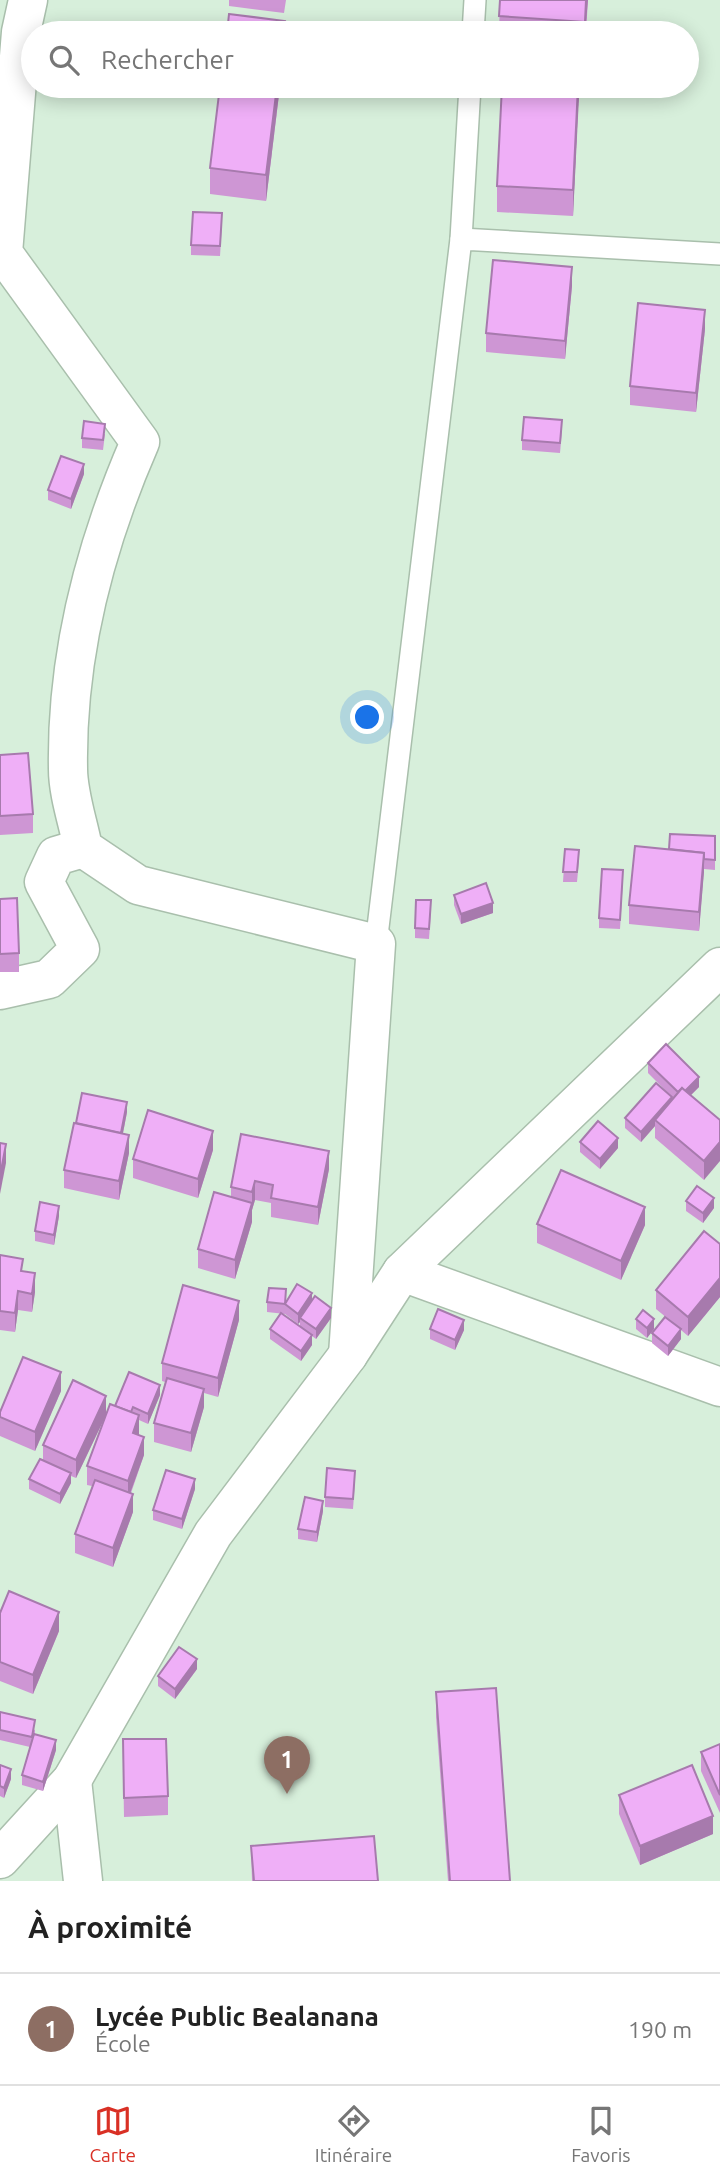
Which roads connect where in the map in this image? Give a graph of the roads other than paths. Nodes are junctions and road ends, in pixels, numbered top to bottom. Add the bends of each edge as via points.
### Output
1 (28, 0) edge
2 (475, 0) edge
3 (23, 21) edge
4 (474, 21) edge
5 (21, 32) edge
6 (469, 98) edge
7 (461, 239) junction
8 (720, 254) edge
9 (83, 848) junction
10 (376, 944) junction
11 (720, 967) edge
12 (0, 990) edge
13 (402, 1272) junction
14 (348, 1355) junction
15 (720, 1387) edge
16 (72, 1780) junction
17 (0, 1860) edge
18 (83, 1881) edge

1 - 3 street
2 - 4 lane
5 - 9 street via 3,253 141,442 124,480 83,609 74,667 68,771
6 - 7 lane
7 - 8 lane
7 - 10 lane
9 - 10 street via 138,885
9 - 12 street via 56,856 44,881 80,949 49,979
10 - 14 street
11 - 13 street
13 - 14 street
13 - 15 street
14 - 16 street via 213,1534
16 - 17 street
16 - 18 street

